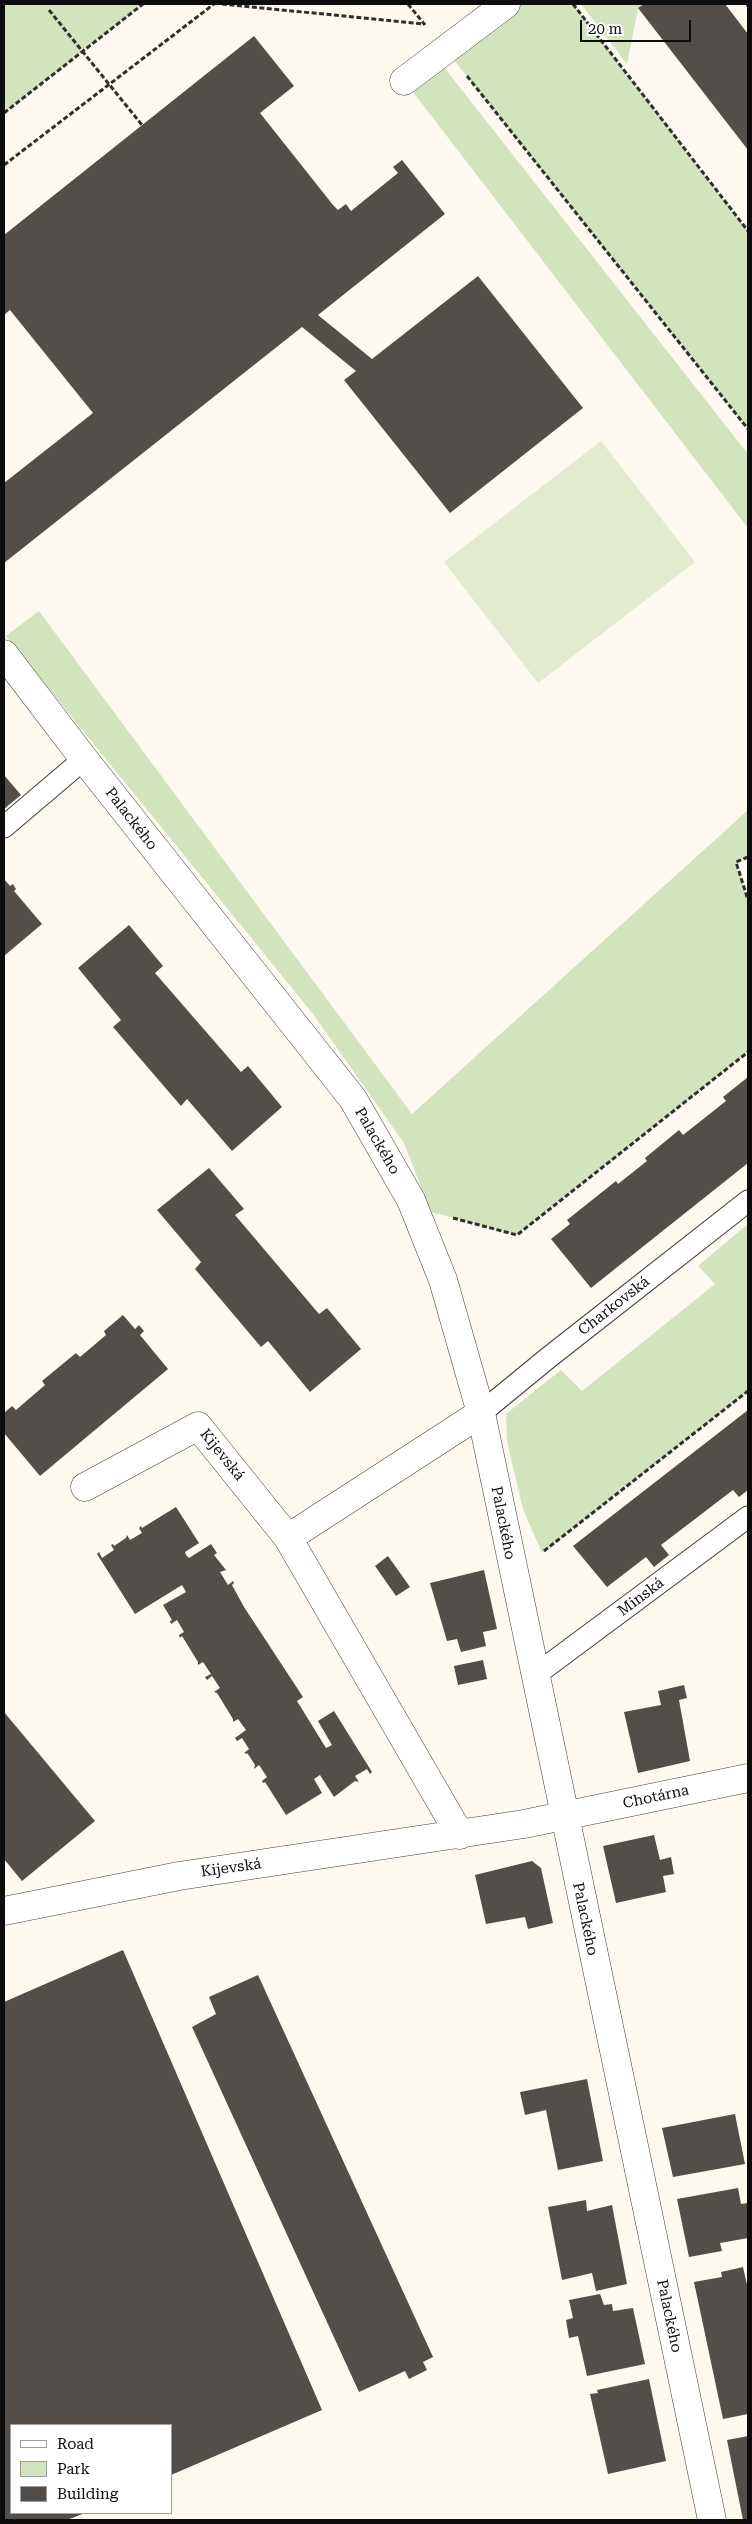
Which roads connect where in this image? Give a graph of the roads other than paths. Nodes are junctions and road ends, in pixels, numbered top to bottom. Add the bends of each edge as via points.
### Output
1 (506, 4) edge
2 (404, 81) dead end
3 (4, 654) edge
4 (84, 759) junction
5 (4, 827) edge
6 (748, 1201) edge
7 (481, 1413) junction
8 (85, 1487) dead end
9 (748, 1517) edge
10 (288, 1538) junction
11 (534, 1676) junction
12 (748, 1778) edge
13 (564, 1817) junction
14 (460, 1835) junction
15 (4, 1912) edge
16 (712, 2520) edge

1 - 2 street
3 - 4 street, Palackého
4 - 5 lane
4 - 7 street, Palackého via 353,1099 414,1207 443,1280
6 - 7 lane, Charkovská
7 - 10 street
7 - 11 street, Palackého
8 - 10 street, Kijevská via 198,1426
9 - 11 lane, Minská
10 - 14 street, Kijevská
11 - 13 street, Palackého
12 - 13 street, Chotárna
13 - 14 street, Kijevská
13 - 16 street, Palackého
14 - 15 street, Kijevská via 179,1876

